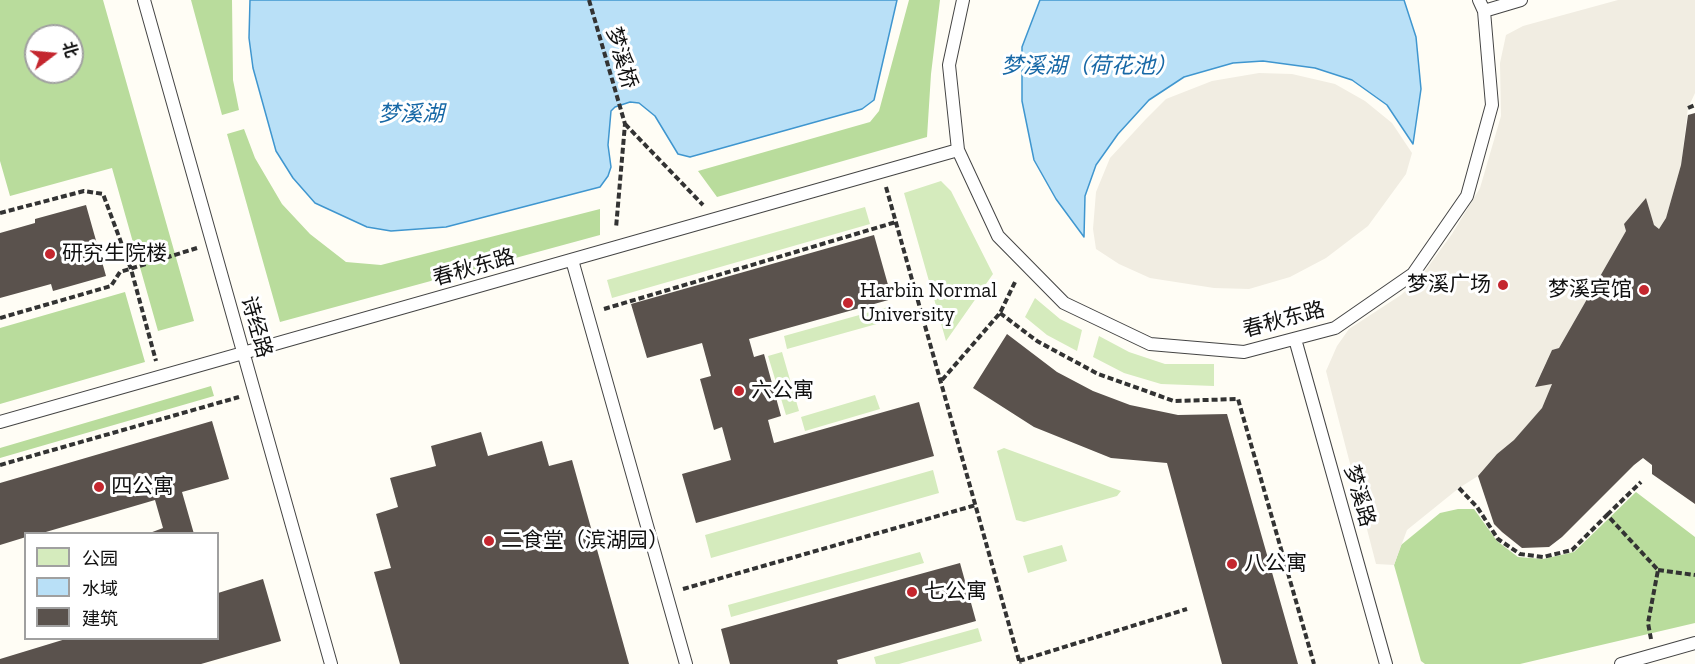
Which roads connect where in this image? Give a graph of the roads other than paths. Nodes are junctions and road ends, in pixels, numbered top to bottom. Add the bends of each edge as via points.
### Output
1 (144, 0) edge
2 (963, 0) edge
3 (1521, 0) edge
4 (1481, 5) edge
5 (958, 150) junction
6 (572, 260) junction
7 (1295, 339) junction
8 (243, 354) junction
9 (0, 422) edge
10 (1695, 643) edge
11 (331, 664) edge
12 (686, 664) edge
13 (1386, 664) edge
14 (1621, 664) edge

1 - 8 lane, 诗经路
2 - 5 lane, 春秋东路 via 949,65
3 - 4 lane, 春秋东路
4 - 7 lane, 春秋东路 via 1492,105 1467,196 1413,274 1335,328
5 - 6 lane, 春秋东路
5 - 7 lane, 春秋东路 via 998,236 1064,303 1150,344 1244,352
6 - 8 lane, 春秋东路
6 - 12 lane
7 - 13 lane, 梦溪路
8 - 9 lane, 春秋东路
8 - 11 lane, 诗经路
10 - 14 lane

